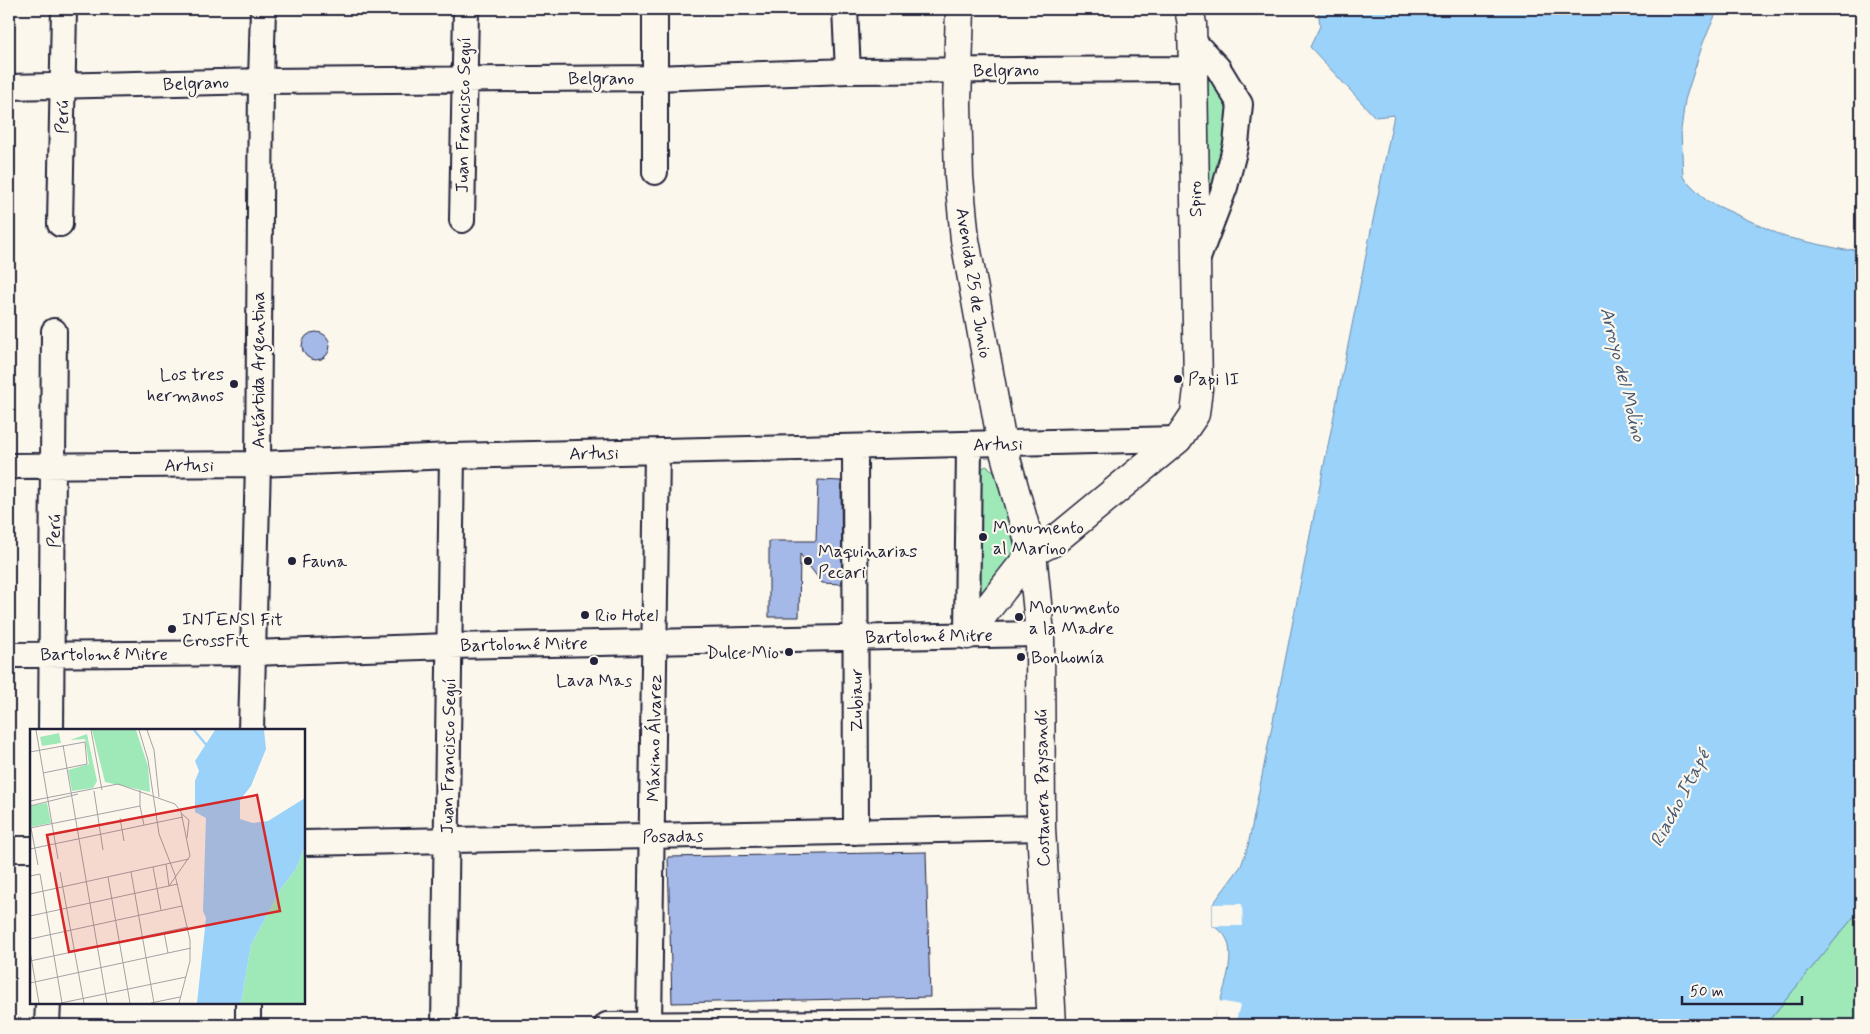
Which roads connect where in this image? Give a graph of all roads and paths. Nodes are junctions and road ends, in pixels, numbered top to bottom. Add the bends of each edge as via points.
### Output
1 (64, 9) edge
2 (263, 9) edge
3 (466, 9) edge
4 (656, 9) edge
5 (845, 9) edge
6 (960, 9) edge
7 (1189, 9) edge
8 (1192, 40) junction
9 (1193, 69) junction
10 (848, 71) junction
11 (958, 71) junction
12 (655, 78) junction
13 (464, 79) junction
14 (260, 81) junction
15 (63, 86) junction
16 (9, 87) edge
17 (656, 172) dead end
18 (462, 220) dead end
19 (60, 224) dead end
20 (1196, 263) junction
21 (54, 331) dead end
22 (1178, 439) junction
23 (1002, 444) junction
24 (969, 445) junction
25 (855, 447) junction
26 (657, 452) junction
27 (452, 456) junction
28 (258, 464) junction
29 (55, 465) junction
30 (9, 466) edge
31 (1032, 552) junction
32 (1040, 634) junction
33 (967, 635) junction
34 (856, 638) junction
35 (655, 642) junction
36 (449, 646) junction
37 (252, 653) junction
38 (52, 654) junction
39 (9, 656) edge
40 (52, 729) edge
41 (252, 729) edge
42 (1041, 828) junction
43 (856, 832) junction
44 (653, 836) junction
45 (447, 840) junction
46 (305, 843) edge
47 (9, 849) edge
48 (30, 849) edge
49 (48, 1004) edge
50 (248, 1004) edge
51 (1052, 1023) edge
52 (841, 1024) edge
53 (47, 1025) edge
54 (248, 1025) edge
55 (444, 1025) edge
56 (607, 1025) edge
57 (649, 1025) edge

1 - 15 street, Perú
2 - 14 street, Antártida Argentina
3 - 13 street, Juan Francisco Seguí
4 - 12 street
5 - 10 street
6 - 11 main road, Avenida 25 de Junio
7 - 8 main road, Spiro
8 - 9 main road, Spiro
8 - 20 street via 1218,68 1240,104 1236,144 1225,187
9 - 11 street, Belgrano
9 - 20 main road, Spiro
10 - 11 street, Belgrano
10 - 12 street, Belgrano
11 - 23 main road, Avenida 25 de Junio via 959,177 965,240
12 - 13 street, Belgrano
12 - 17 street
13 - 14 street, Belgrano
13 - 18 street, Juan Francisco Seguí
14 - 15 street, Belgrano
14 - 28 street, Antártida Argentina
15 - 16 street, Belgrano
15 - 19 street, Perú
20 - 22 main road, Spiro via 1198,389 1195,414
21 - 29 street, Perú
22 - 23 street, Artusi
22 - 31 main road via 1053,542
23 - 24 street, Artusi
23 - 31 main road, Avenida 25 de Junio
24 - 25 street, Artusi
24 - 33 street
25 - 26 street, Artusi
25 - 34 street, Zubiaur
26 - 27 street, Artusi
26 - 35 street, Máximo Álvarez
27 - 28 street, Artusi
27 - 36 street, Juan Francisco Seguí
28 - 29 street, Artusi
28 - 37 street, Antártida Argentina
29 - 30 street, Artusi
29 - 38 street, Perú
31 - 32 main road, Costanera Paysandú
31 - 33 main road
32 - 33 street, Bartolomé Mitre
32 - 42 main road, Costanera Paysandú
33 - 34 street, Bartolomé Mitre
34 - 35 street, Bartolomé Mitre
34 - 43 street, Zubiaur
35 - 36 street, Bartolomé Mitre
35 - 44 street, Máximo Álvarez
36 - 37 street, Bartolomé Mitre
36 - 45 street, Juan Francisco Seguí
37 - 38 street, Bartolomé Mitre
37 - 41 street, Antártida Argentina
38 - 39 street, Bartolomé Mitre
38 - 40 street, Perú
42 - 43 street, Posadas
42 - 51 main road, Costanera Paysandú
43 - 44 street, Posadas
44 - 45 street, Posadas
44 - 57 street, Máximo Álvarez
45 - 46 street, Posadas
45 - 55 street, Juan Francisco Seguí
47 - 48 street
49 - 53 street
50 - 54 street
51 - 52 street
52 - 57 street
56 - 57 street

